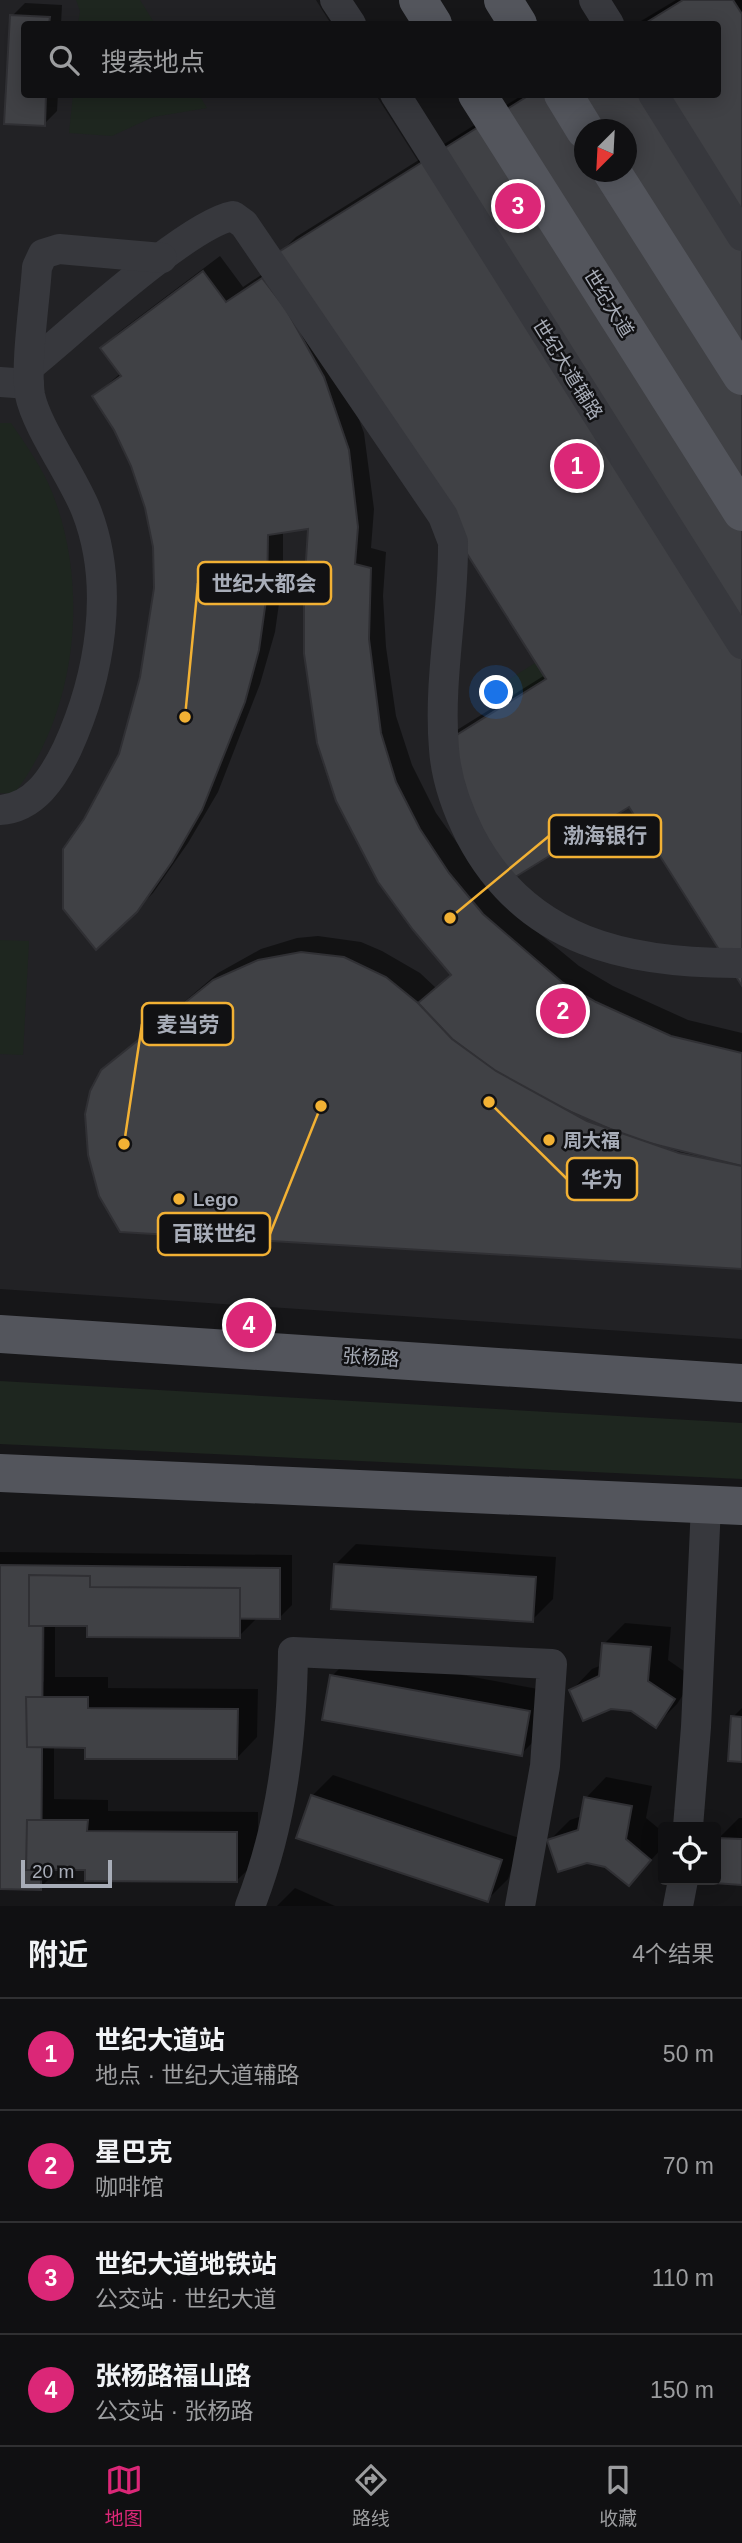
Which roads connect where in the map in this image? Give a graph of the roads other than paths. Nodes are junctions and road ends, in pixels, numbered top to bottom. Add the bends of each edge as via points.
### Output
1 (335, 0) edge
2 (418, 0) edge
3 (503, 0) edge
4 (594, 0) edge
5 (349, 21) edge
6 (431, 21) edge
7 (516, 21) edge
8 (607, 21) edge
9 (398, 98) edge
10 (480, 98) edge
11 (565, 98) edge
12 (656, 98) edge
13 (578, 119) edge
14 (618, 182) edge
15 (742, 236) edge
16 (162, 258) junction
17 (742, 376) edge
18 (20, 377) edge
19 (742, 512) edge
20 (742, 644) edge
21 (0, 810) edge
22 (742, 962) edge
23 (0, 1334) edge
24 (742, 1383) edge
25 (0, 1473) edge
26 (724, 1506) edge
27 (688, 1822) edge
28 (682, 1885) edge
29 (250, 1906) edge
30 (520, 1906) edge
31 (678, 1906) edge

1 - 5 street
2 - 6 main road
3 - 7 main road
4 - 8 street
9 - 20 street, 世纪大道辅路
10 - 19 main road, 世纪大道
11 - 13 main road
12 - 15 street
14 - 17 main road
16 - 18 street
16 - 18 street via 59,249 43,254 37,267
16 - 22 street via 218,219 233,216 244,224 443,516 453,542 444,751 462,819 499,880 542,920 582,940 646,955
18 - 21 street via 86,511 95,546 101,622 88,696 60,764 26,803
23 - 24 main road, 张杨路
25 - 26 main road
26 - 27 street
28 - 31 street
29 - 30 street via 276,1822 292,1716 293,1652 552,1664 545,1766

